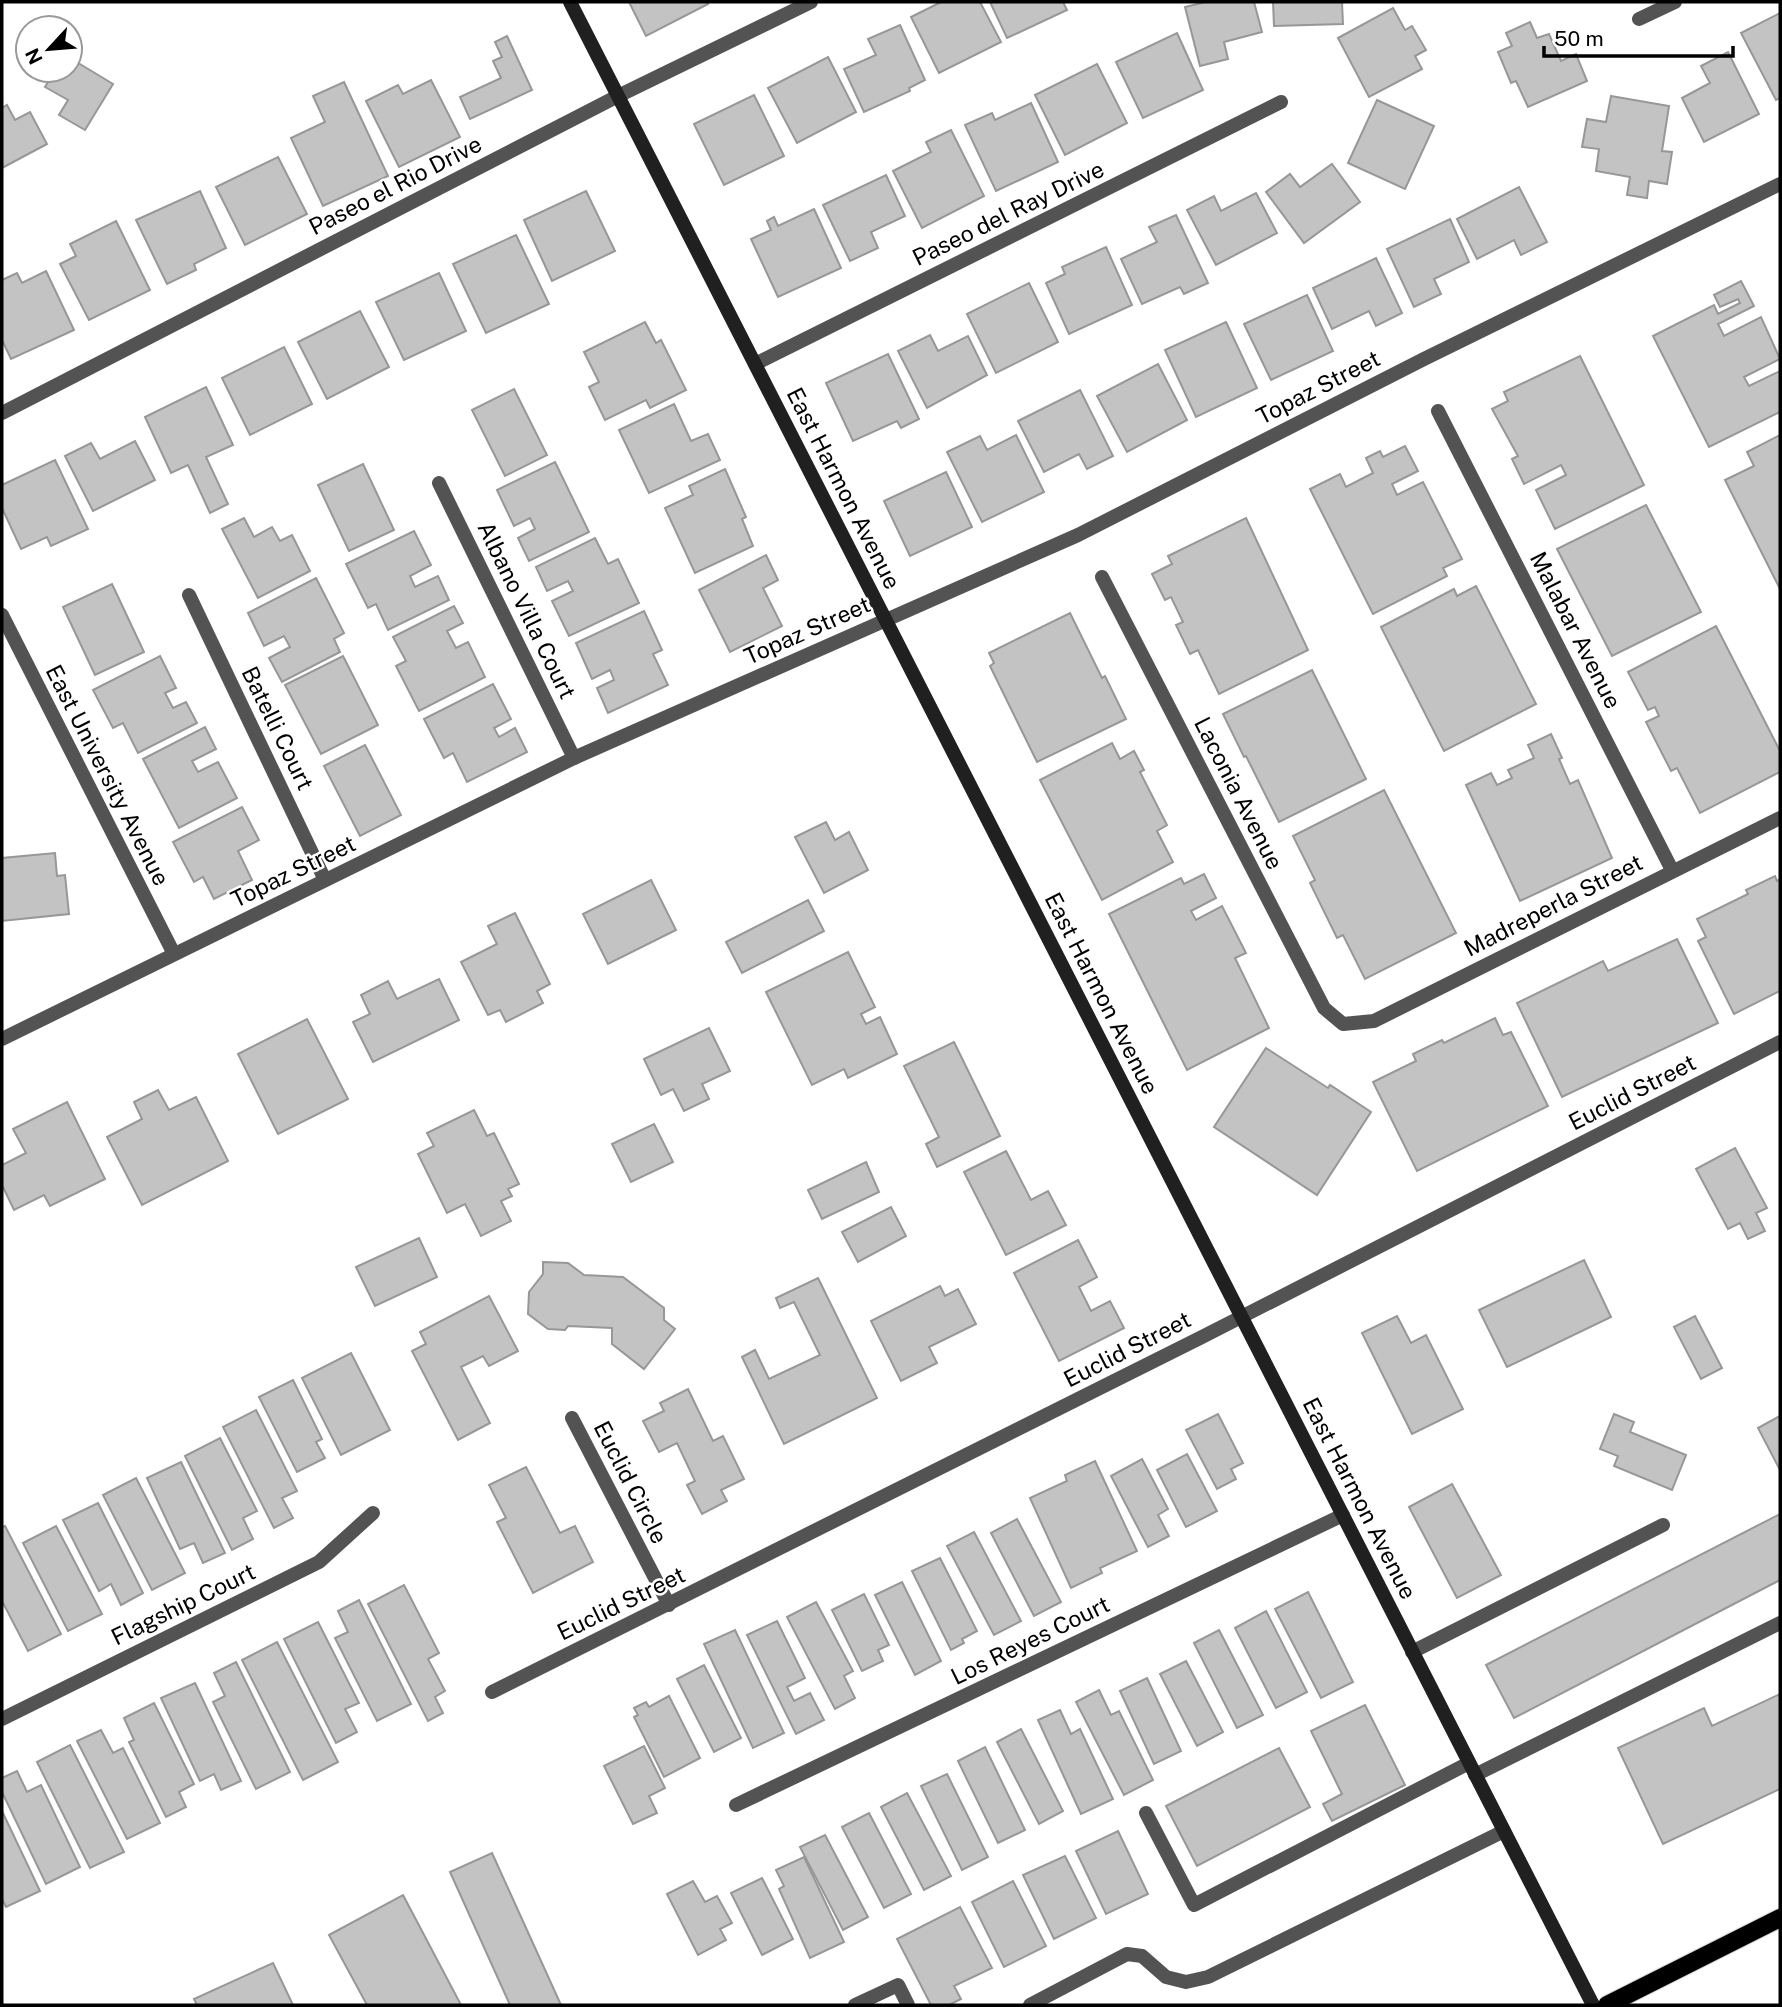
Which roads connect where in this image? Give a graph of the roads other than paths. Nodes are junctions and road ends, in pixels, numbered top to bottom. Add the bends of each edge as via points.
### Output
1 (570, 2) edge
2 (811, 2) edge
3 (1675, 2) edge
4 (1639, 19) dead end
5 (618, 96) junction
6 (1282, 102) dead end
7 (1780, 184) edge
8 (755, 364) junction
9 (1438, 411) dead end
10 (2, 413) edge
11 (439, 483) dead end
12 (1102, 577) dead end
13 (189, 595) dead end
14 (2, 615) edge
15 (886, 620) junction
16 (574, 758) junction
17 (1780, 818) edge
18 (1672, 870) junction
19 (326, 880) junction
20 (174, 954) junction
21 (1343, 1024) joint
22 (2, 1039) edge
23 (1780, 1042) edge
24 (1242, 1317) junction
25 (572, 1418) dead end
26 (373, 1513) dead end
27 (1343, 1515) junction
28 (1664, 1525) dead end
29 (669, 1605) junction
30 (1780, 1623) edge
31 (1412, 1652) junction
32 (492, 1692) dead end
33 (2, 1719) edge
34 (1472, 1769) junction
35 (736, 1805) dead end
36 (1146, 1813) dead end
37 (1504, 1831) junction
38 (1780, 1917) edge
39 (855, 2005) edge
40 (908, 2005) edge
41 (1031, 2005) edge
42 (1593, 2005) edge
43 (1607, 2005) edge

1 - 5 main road, East Harmon Avenue
2 - 5 street, Paseo el Rio Drive
3 - 4 street
5 - 8 main road, East Harmon Avenue
5 - 10 street, Paseo el Rio Drive
6 - 8 street, Paseo del Ray Drive
7 - 15 street, Topaz Street via 1078,534
8 - 15 main road, East Harmon Avenue
9 - 18 street, Malabar Avenue
11 - 16 street, Albano Villa Court
12 - 21 street, Laconia Avenue via 1324,1008
13 - 19 street, Batelli Court
14 - 20 street, East University Avenue
15 - 16 street, Topaz Street
15 - 24 main road, East Harmon Avenue
16 - 19 street, Topaz Street
17 - 18 street, Madreperla Street
18 - 21 street, Madreperla Street via 1374,1021
19 - 20 street, Topaz Street
20 - 22 street, Topaz Street
23 - 24 street, Euclid Street
24 - 27 main road, East Harmon Avenue
24 - 29 street, Euclid Street
25 - 29 street, Euclid Circle
26 - 33 street, Flagship Court via 319,1562
27 - 31 main road, East Harmon Avenue
27 - 35 street, Los Reyes Court
28 - 31 street
29 - 32 street, Euclid Street
30 - 34 street
31 - 34 main road, East Harmon Avenue
34 - 36 street via 1194,1905
34 - 37 main road, East Harmon Avenue
37 - 41 street via 1209,1978 1186,1982 1166,1977 1142,1956 1127,1954
37 - 42 main road, East Harmon Avenue
38 - 43 main road
39 - 40 street via 898,1984

